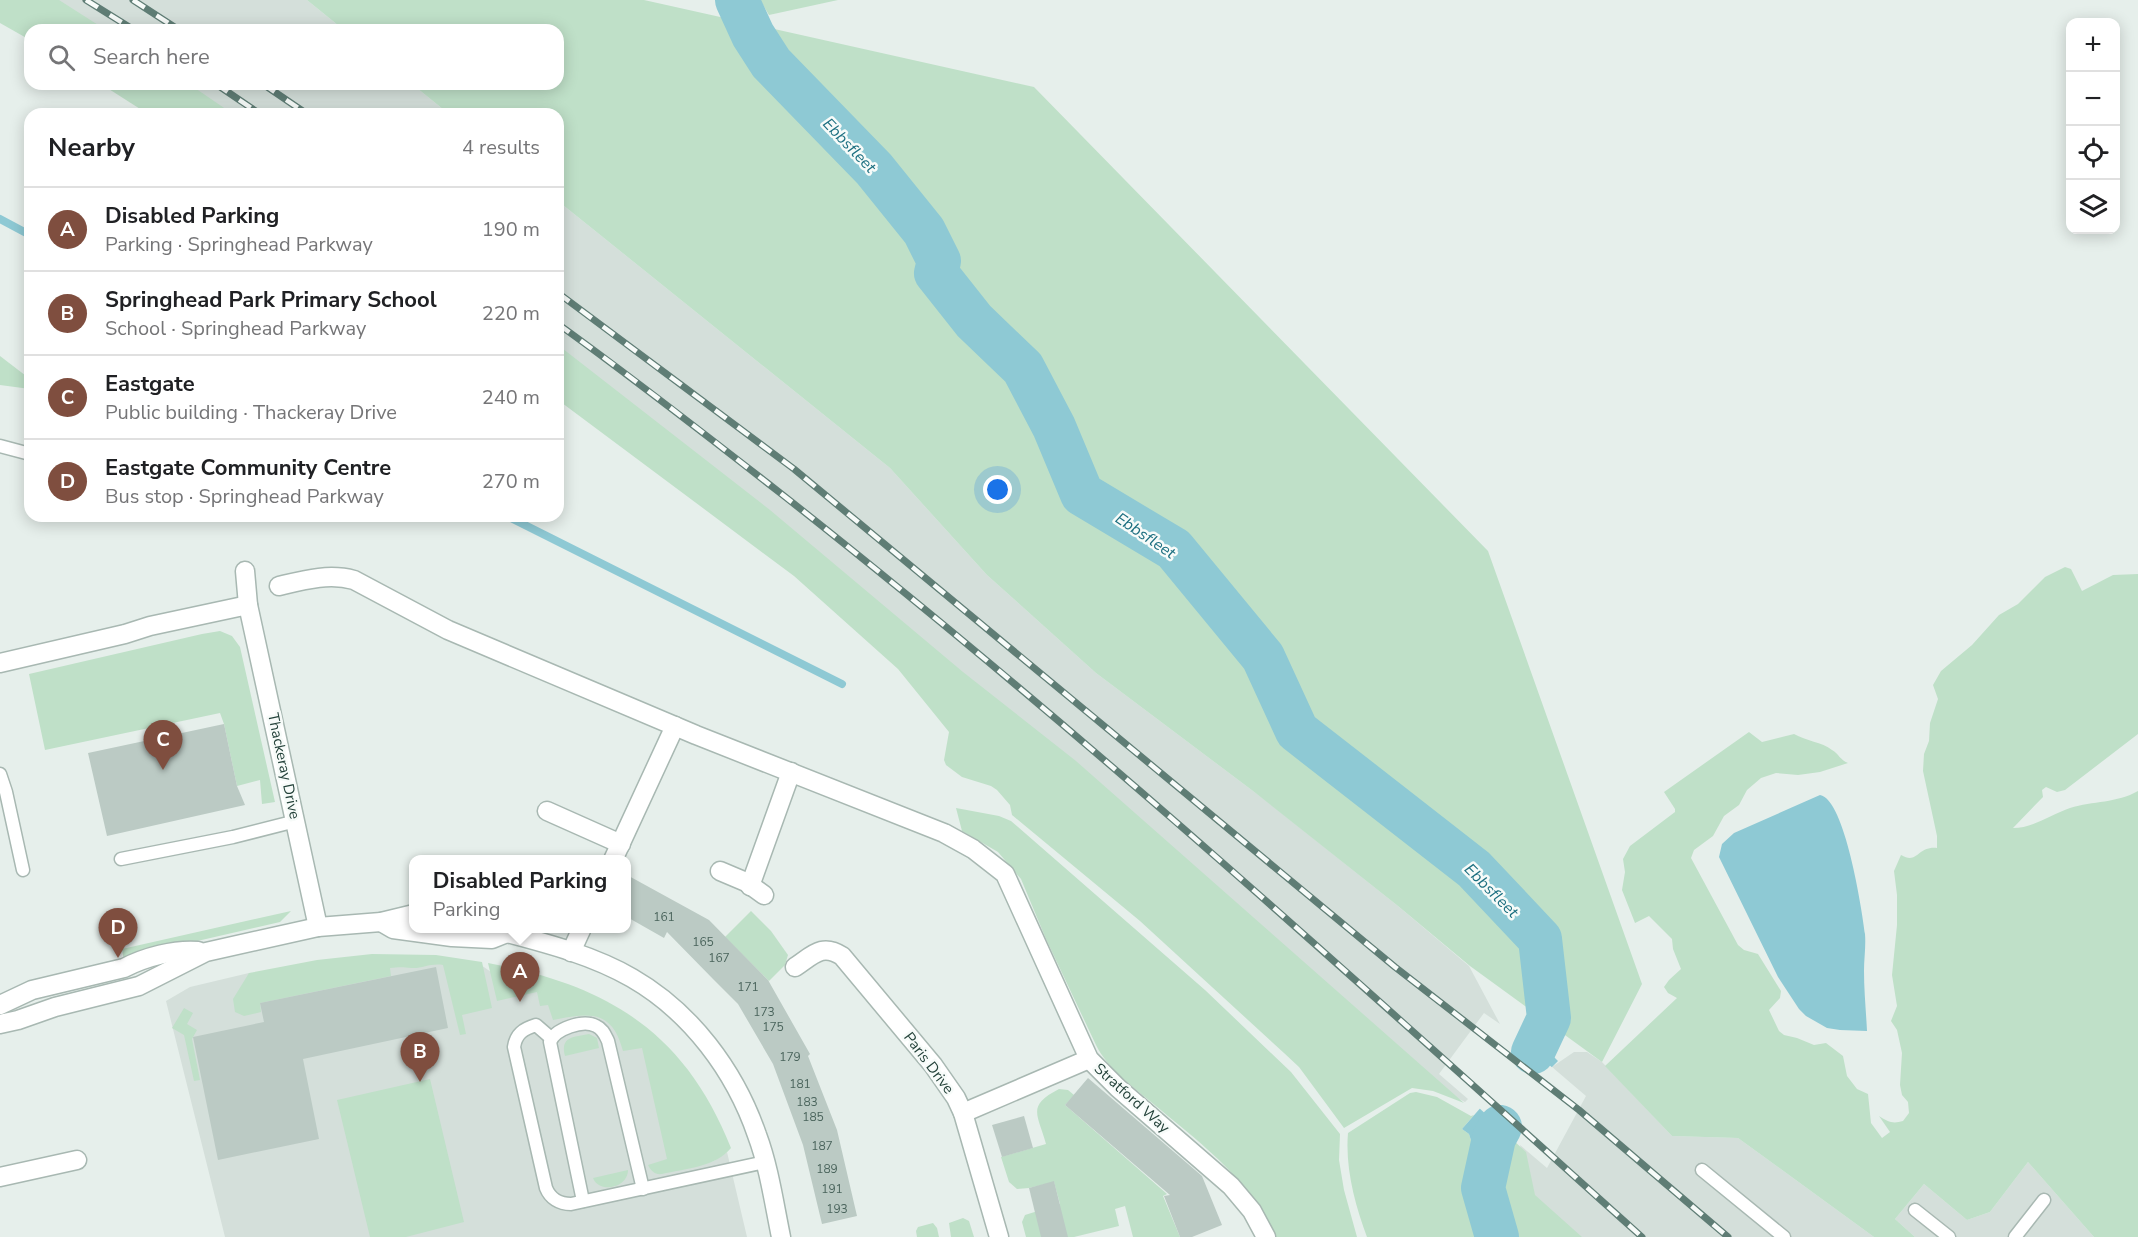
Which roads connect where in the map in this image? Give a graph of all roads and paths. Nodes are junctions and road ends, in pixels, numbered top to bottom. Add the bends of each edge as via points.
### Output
1 (0, 446) edge
2 (24, 452) edge
3 (245, 572) dead end
4 (279, 586) dead end
5 (248, 605) junction
6 (1, 658) edge
7 (675, 726) junction
8 (791, 772) junction
9 (0, 774) edge
10 (547, 811) dead end
11 (296, 821) junction
12 (617, 852) edge
13 (121, 859) dead end
14 (23, 870) dead end
15 (720, 872) dead end
16 (409, 915) edge
17 (381, 922) junction
18 (318, 927) junction
19 (409, 931) edge
20 (422, 933) edge
21 (501, 933) edge
22 (510, 933) edge
23 (580, 933) edge
24 (206, 952) junction
25 (571, 952) junction
26 (795, 967) dead end
27 (0, 1005) edge
28 (0, 1024) edge
29 (551, 1038) junction
30 (1089, 1059) junction
31 (963, 1113) junction
32 (77, 1160) dead end
33 (765, 1162) junction
34 (1702, 1170) dead end
35 (0, 1177) edge
36 (642, 1189) junction
37 (2044, 1200) dead end
38 (583, 1201) junction
39 (1915, 1210) dead end
40 (781, 1237) edge
41 (999, 1237) edge
42 (1266, 1237) edge
43 (1784, 1237) edge
44 (1949, 1237) edge
45 (2015, 1237) edge

1 - 2 lane
3 - 5 street, Thackeray Drive
4 - 7 street, Stratford Way via 338,576 354,580 448,630
5 - 6 street
5 - 11 street, Thackeray Drive
7 - 8 street, Stratford Way
7 - 12 street
8 - 15 street via 757,890
8 - 30 street, Stratford Way via 944,833 1005,874
9 - 14 lane
10 - 12 street
11 - 13 lane
11 - 18 street, Thackeray Drive
16 - 17 street
17 - 18 street
17 - 19 street
18 - 24 street
20 - 21 street via 492,939
22 - 25 street
23 - 25 street
24 - 27 street via 186,950 139,961 32,990
24 - 28 street via 139,986
25 - 33 street via 632,978 691,1026 734,1083
26 - 31 street, Paris Drive via 821,950 842,956 933,1065
29 - 36 lane via 560,1030 585,1024 596,1026 606,1035
29 - 38 lane
29 - 38 lane via 537,1025 528,1027 517,1036 514,1049 547,1192 565,1204
30 - 31 street
30 - 42 street, Stratford Way via 1232,1186
31 - 41 street, Paris Drive
32 - 35 street
33 - 36 lane
33 - 40 street
34 - 43 lane
36 - 38 lane
37 - 45 lane
39 - 44 lane

